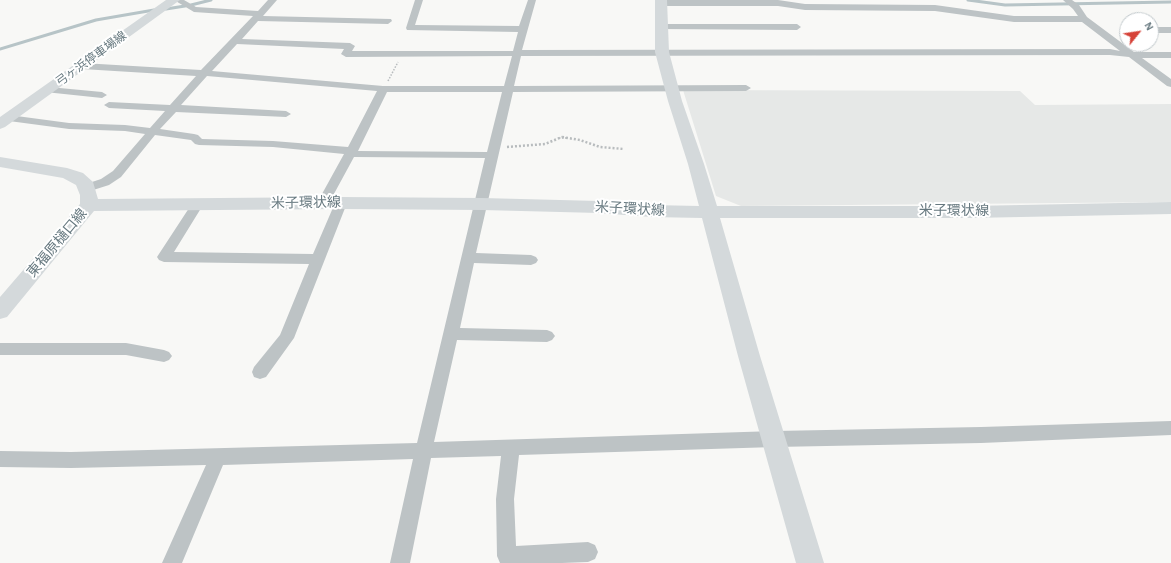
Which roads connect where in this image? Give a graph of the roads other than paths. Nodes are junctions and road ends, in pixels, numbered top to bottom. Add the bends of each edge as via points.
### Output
1 (174, 0) edge
2 (178, 0) edge
3 (273, 0) edge
4 (419, 0) edge
5 (532, 0) edge
6 (1067, 0) edge
7 (661, 1) edge
8 (258, 16) junction
9 (1084, 19) junction
10 (388, 22) dead end
11 (662, 27) junction
12 (797, 27) dead end
13 (523, 28) junction
14 (1159, 30) edge
15 (1171, 30) edge
16 (235, 41) junction
17 (662, 52) junction
18 (1152, 52) edge
19 (518, 53) junction
20 (1132, 55) junction
21 (1156, 55) junction
22 (1171, 55) edge
23 (82, 66) junction
24 (204, 73) junction
25 (1171, 84) edge
26 (672, 88) junction
27 (746, 88) dead end
28 (384, 89) junction
29 (510, 89) junction
30 (49, 90) junction
31 (102, 95) dead end
32 (109, 105) dead end
33 (172, 109) junction
34 (286, 114) dead end
35 (3, 119) edge
36 (152, 132) junction
37 (494, 151) junction
38 (351, 152) junction
39 (0, 162) edge
40 (88, 196) junction
41 (322, 203) junction
42 (341, 203) junction
43 (197, 204) junction
44 (482, 204) junction
45 (1171, 208) edge
46 (709, 212) junction
47 (469, 258) junction
48 (318, 259) junction
49 (531, 260) dead end
50 (0, 311) edge
51 (451, 334) junction
52 (547, 336) dead end
53 (0, 348) edge
54 (164, 356) dead end
55 (260, 372) dead end
56 (1171, 428) edge
57 (775, 439) junction
58 (511, 448) junction
59 (424, 450) junction
60 (218, 458) junction
61 (0, 459) edge
62 (588, 552) dead end
63 (172, 563) edge
64 (400, 563) edge
65 (810, 563) edge

1 - 23 main road, 弓ヶ浜停車場線
2 - 8 street via 194,9
3 - 8 street
4 - 13 street via 410,28
5 - 13 street
6 - 9 street via 1076,7
7 - 9 street via 778,3 805,7 935,8 1014,19
7 - 11 main road
8 - 10 street
8 - 16 street
9 - 20 street
11 - 12 street
11 - 17 main road
13 - 19 street
14 - 15 street
16 - 19 street via 350,46 346,54
16 - 24 street
17 - 19 street
17 - 20 street via 1110,52
17 - 26 main road
18 - 21 street
19 - 29 street
20 - 21 street
20 - 25 street
21 - 22 street
23 - 24 street
23 - 30 main road, 弓ヶ浜停車場線
24 - 28 street
24 - 33 street
26 - 27 street
26 - 29 street
26 - 46 main road
28 - 29 street
28 - 38 street
29 - 37 street
30 - 31 street
30 - 35 main road, 弓ヶ浜停車場線
32 - 33 street
33 - 34 street
33 - 36 street
35 - 36 street
36 - 38 street via 194,138 199,142 273,144
36 - 40 street via 117,174
37 - 38 street
37 - 44 street
38 - 41 street
39 - 40 main road, 東福原樋口線 via 67,173 84,182
40 - 43 main road, 米子環状線
40 - 50 main road, 東福原樋口線
41 - 42 main road, 米子環状線
41 - 43 main road, 米子環状線
42 - 44 main road, 米子環状線
42 - 48 street
43 - 48 street via 164,257
44 - 46 main road, 米子環状線
44 - 47 street
45 - 46 main road, 米子環状線 via 972,212
46 - 57 main road
47 - 49 street
47 - 51 street
48 - 55 street via 286,338
51 - 52 street
51 - 59 street
53 - 54 street via 126,349
56 - 57 street
57 - 58 street
57 - 65 main road
58 - 59 street
58 - 62 street via 505,499 507,556
59 - 60 street
59 - 64 street
60 - 61 street
60 - 63 street

